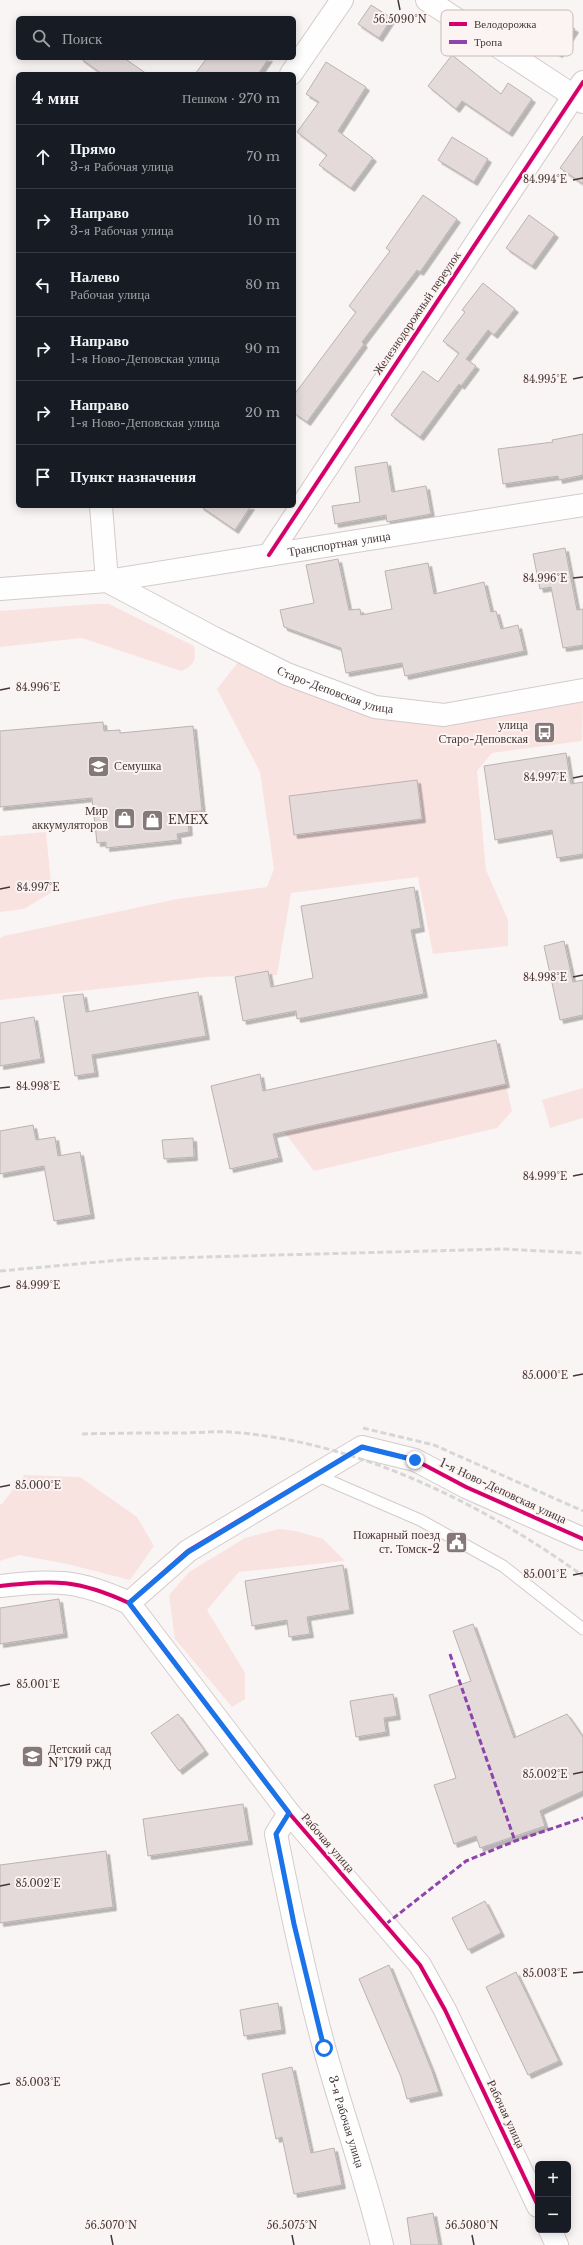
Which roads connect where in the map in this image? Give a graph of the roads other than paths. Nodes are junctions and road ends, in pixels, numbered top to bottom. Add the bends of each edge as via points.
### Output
1 (342, 0) edge
2 (427, 0) edge
3 (443, 10) edge
4 (519, 56) edge
5 (292, 72) edge
6 (580, 93) edge
7 (583, 505) edge
8 (101, 508) edge
9 (268, 555) junction
10 (107, 581) junction
11 (0, 589) edge
12 (583, 690) edge
13 (315, 1474) junction
14 (583, 1539) edge
15 (0, 1586) edge
16 (129, 1603) junction
17 (583, 1629) edge
18 (289, 1813) junction
19 (535, 2200) edge
20 (551, 2233) edge
21 (382, 2245) edge
22 (557, 2245) edge

1 - 5 street
2 - 3 street
4 - 6 street
6 - 9 street, Железнодорожный переулок
7 - 9 street, Транспортная улица
8 - 10 street
9 - 10 street, Транспортная улица
10 - 11 street, Транспортная улица
10 - 12 street, Старо-Деповская улица via 287,674 375,706 444,715
13 - 14 street, 1-я Ново-Деповская улица via 362,1447 415,1460 466,1487
13 - 16 street, 1-я Ново-Деповская улица via 188,1552
13 - 17 lane via 420,1520 503,1566
15 - 16 street, Рабочая улица via 48,1581 74,1583 103,1591
16 - 18 street, Рабочая улица
18 - 19 street, Рабочая улица via 420,1965 445,2010
18 - 21 street, 3-я Рабочая улица via 276,1834 294,1924 324,2048 371,2199
20 - 22 street

